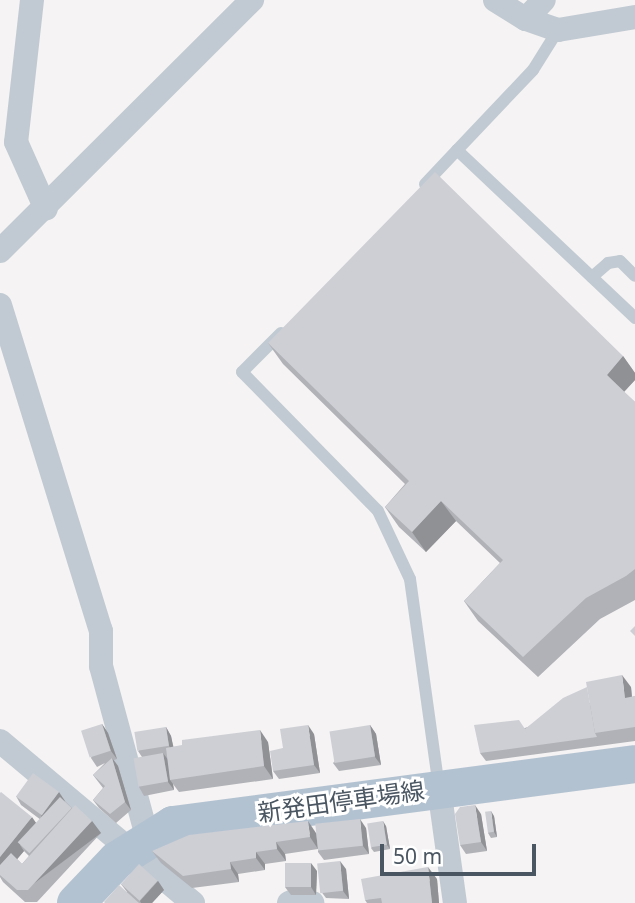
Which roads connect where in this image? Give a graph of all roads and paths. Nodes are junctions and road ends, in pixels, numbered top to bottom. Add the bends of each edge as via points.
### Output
1 (32, 0) edge
2 (252, 0) edge
3 (495, 0) edge
4 (544, 0) edge
5 (635, 17) edge
6 (526, 19) junction
7 (558, 30) junction
8 (457, 150) junction
9 (411, 199) edge
10 (46, 209) junction
11 (0, 251) edge
12 (635, 275) edge
13 (592, 277) junction
14 (0, 305) edge
15 (635, 317) edge
16 (289, 324) edge
17 (0, 741) edge
18 (635, 764) edge
19 (439, 788) junction
20 (139, 844) junction
21 (76, 903) edge
22 (193, 903) edge
23 (289, 903) edge
24 (312, 903) edge
25 (455, 903) edge

1 - 10 street via 16,142
2 - 10 street
3 - 6 street
4 - 6 street
5 - 7 street
6 - 7 street
7 - 8 lane via 533,70
8 - 9 lane
8 - 13 lane
10 - 11 street
12 - 13 lane via 620,261 608,263
13 - 15 lane
14 - 20 street via 101,631 101,666
16 - 19 lane via 242,372 378,511 410,579
17 - 20 street
18 - 19 main road, 新発田停車場線
19 - 20 main road, 新発田停車場線 via 173,824
19 - 25 street
20 - 21 main road, 新発田停車場線
20 - 22 street
23 - 24 street via 298,899

